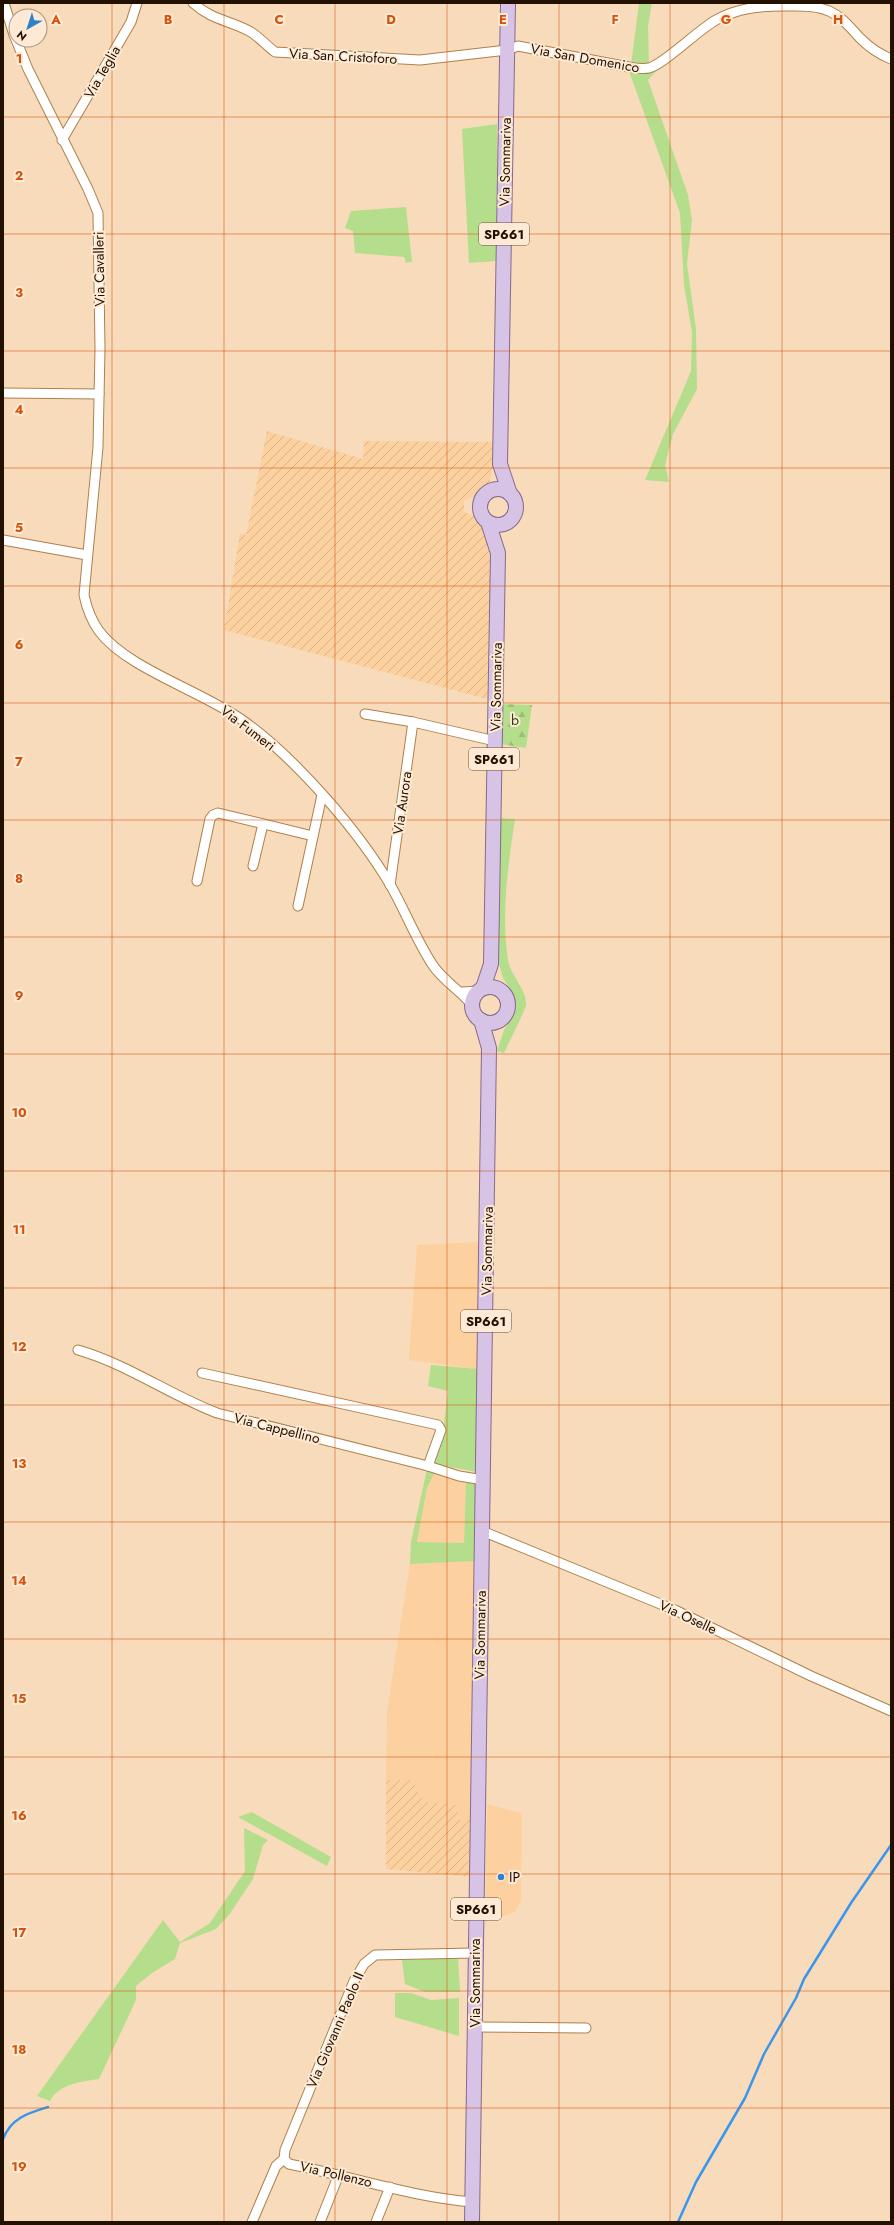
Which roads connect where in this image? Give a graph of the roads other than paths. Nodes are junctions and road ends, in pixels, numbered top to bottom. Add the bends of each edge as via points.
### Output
1 (4, 3) edge
2 (137, 3) edge
3 (193, 3) edge
4 (508, 3) edge
5 (507, 50) junction
6 (891, 59) edge
7 (62, 140) junction
8 (3, 393) edge
9 (99, 394) junction
10 (500, 464) junction
11 (488, 492) junction
12 (510, 494) junction
13 (510, 520) junction
14 (488, 522) junction
15 (3, 540) edge
16 (498, 553) junction
17 (87, 556) junction
18 (365, 714) dead end
19 (413, 722) junction
20 (495, 741) junction
21 (322, 796) junction
22 (263, 824) junction
23 (313, 836) junction
24 (253, 866) dead end
25 (197, 881) dead end
26 (390, 885) junction
27 (298, 906) dead end
28 (491, 964) junction
29 (481, 990) junction
30 (462, 992) junction
31 (503, 993) junction
32 (472, 1005) junction
33 (481, 1020) junction
34 (500, 1020) junction
35 (489, 1048) junction
36 (78, 1350) dead end
37 (202, 1373) dead end
38 (428, 1466) junction
39 (484, 1480) junction
40 (482, 1531) junction
41 (891, 1711) edge
42 (475, 1952) junction
43 (475, 2027) junction
44 (586, 2028) dead end
45 (284, 2159) junction
46 (339, 2174) junction
47 (390, 2187) junction
48 (473, 2202) junction
49 (252, 2222) edge
50 (320, 2222) edge
51 (376, 2222) edge
52 (472, 2222) edge

1 - 7 street, Via Cavalleri via 28,70
2 - 7 street, Via Teglia via 131,22
3 - 5 street, Via San Cristoforo via 205,14 250,31 275,52 420,60
4 - 5 main road, Via Sommariva / SP661
5 - 6 street, Via San Domenico via 518,46 624,67 649,68 701,30 736,11 752,6 795,6 822,8 831,12 846,22 875,52
5 - 10 main road, Via Sommariva / SP661
7 - 9 street, Via Cavalleri via 98,212
8 - 9 street
9 - 17 street, Via Cavalleri via 98,447
10 - 11 main road, Via Sommariva / SP661
10 - 12 main road, Via Sommariva / SP661
11 - 12 main road via 499,489
11 - 14 main road via 480,507
12 - 13 main road via 516,504 516,510
13 - 14 main road via 500,525
13 - 16 main road, Via Sommariva / SP661
14 - 16 main road, Via Sommariva / SP661
15 - 17 street
16 - 20 main road, Via Sommariva / SP661
17 - 21 street, Via Fumeri via 84,595 88,613 100,632 118,649 145,666 209,699 244,721 271,743
18 - 19 street
19 - 20 street
19 - 26 street, Via Aurora
20 - 28 main road, Via Sommariva / SP661
21 - 23 street
21 - 26 street, Via Fumeri via 360,839
22 - 23 street
22 - 24 street
22 - 25 street via 218,813 213,815
23 - 27 street
26 - 30 street, Via Fumeri via 432,964
28 - 29 main road, Via Sommariva / SP661
28 - 31 main road, Via Sommariva / SP661
29 - 30 street
29 - 31 main road via 493,987
29 - 32 main road via 473,999
30 - 32 street, Via Fumeri
31 - 34 main road via 508,1009
32 - 33 main road via 476,1016
33 - 34 main road via 492,1023
33 - 35 main road, Via Sommariva / SP661
34 - 35 main road, Via Sommariva / SP661
35 - 39 main road, Via Sommariva / SP661
36 - 38 street, Via Cappellino via 102,1357 217,1413
37 - 38 street via 438,1425 441,1430 440,1437
38 - 39 street, Via Cappellino via 459,1476
39 - 40 main road, Via Sommariva / SP661
40 - 41 street, Via Oselle via 675,1610 811,1676
40 - 42 main road, Via Sommariva / SP661
42 - 43 main road, Via Sommariva / SP661
42 - 45 street, Via Giovanni Paolo II via 375,1955 369,1959 354,1981 285,2150
43 - 44 street
43 - 48 main road, Via Sommariva / SP661
45 - 46 street, Via Pollenzo via 289,2164
45 - 49 street via 276,2166
46 - 47 street, Via Pollenzo
46 - 50 street
47 - 48 street, Via Pollenzo
47 - 51 street, Via Pollenzo
48 - 52 main road, Via Sommariva / SP661

